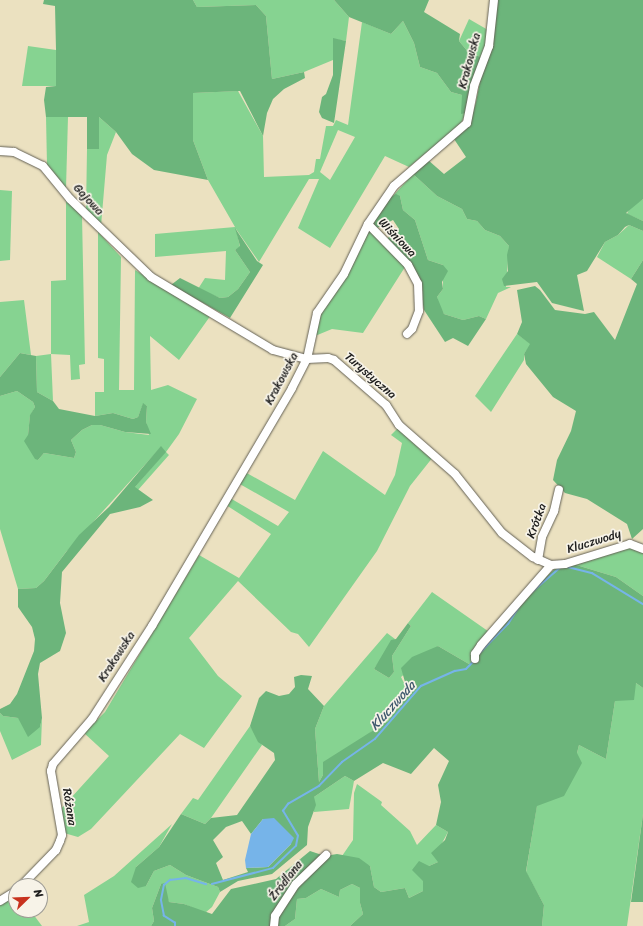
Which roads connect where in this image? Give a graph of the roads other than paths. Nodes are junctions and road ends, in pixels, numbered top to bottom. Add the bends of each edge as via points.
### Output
1 (494, 0) edge
2 (0, 151) edge
3 (368, 224) junction
4 (153, 278) joint
5 (407, 334) dead end
6 (307, 359) junction
7 (559, 490) dead end
8 (643, 549) edge
9 (538, 560) junction
10 (551, 565) junction
11 (475, 659) dead end
12 (53, 764) joint
13 (326, 855) dead end
14 (29, 878) edge
15 (274, 926) edge

1 - 3 street, Krakowska via 489,46 474,86 467,123 394,186
2 - 4 street, Gajowa via 14,152 43,166 96,226
3 - 5 street, Wiśniowa via 408,265 418,284 419,311 412,329
3 - 6 street, Krakowska via 344,274 317,313
4 - 6 street, Turystyczna via 273,350
6 - 9 street, Turystyczna via 334,360 386,405 405,430 455,474 502,532 517,547
6 - 12 street, Krakowska via 152,626 92,719
7 - 9 street, Krótka via 554,510 542,537
8 - 10 street, Kluczwody via 630,544 588,558
9 - 10 street, Turystyczna
10 - 11 street via 521,596 475,654
12 - 14 street, Różana via 51,771 60,841 56,850
13 - 15 street, Źródlana via 296,884 275,916

